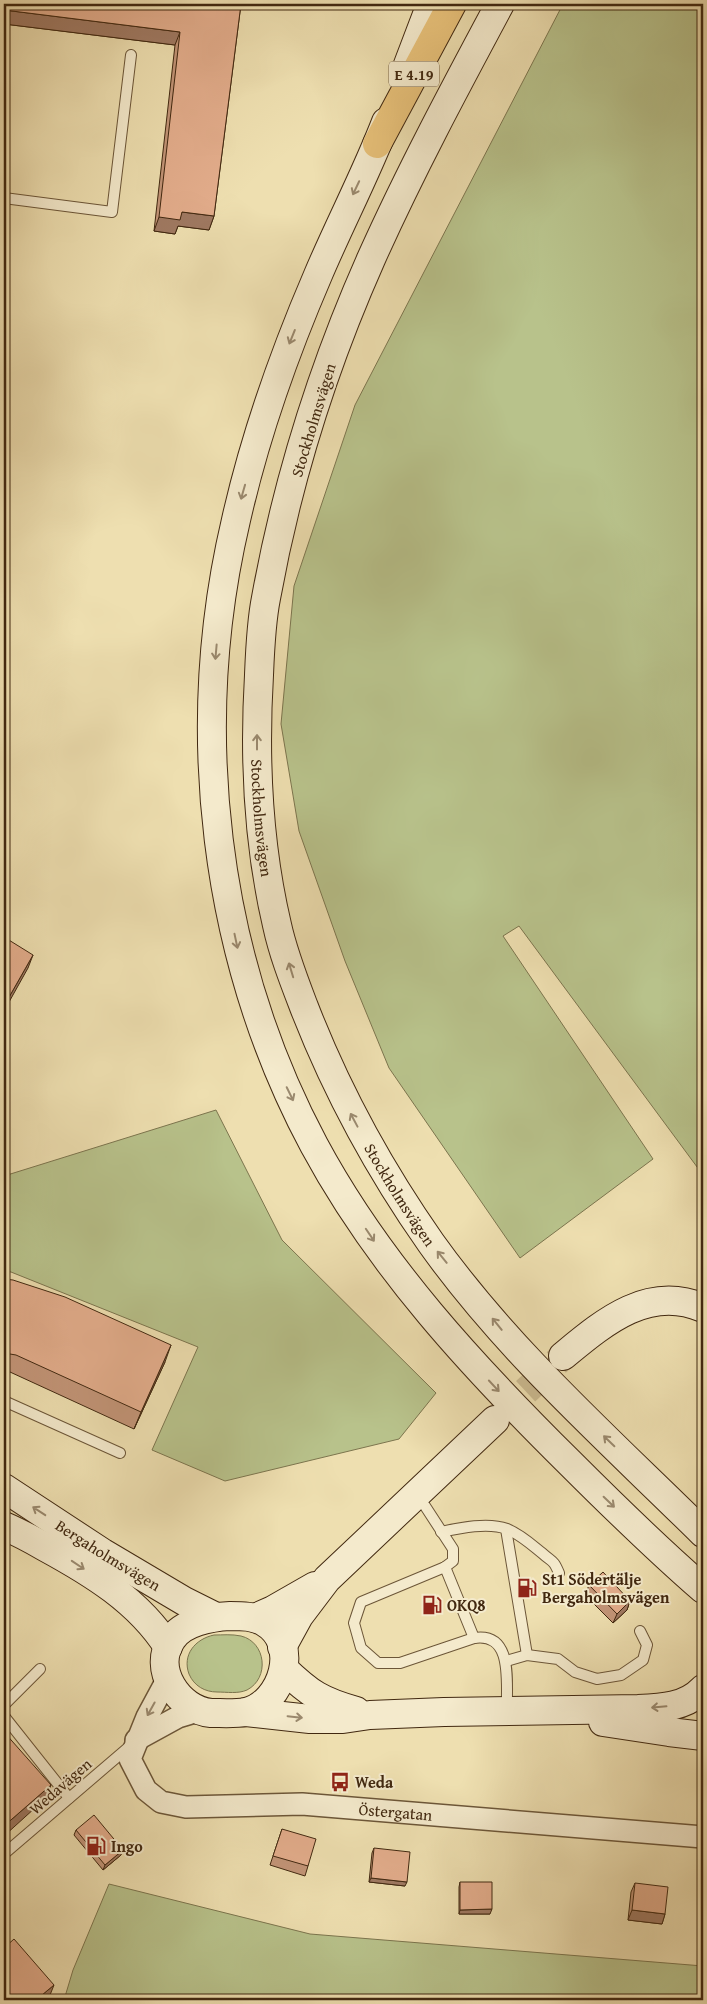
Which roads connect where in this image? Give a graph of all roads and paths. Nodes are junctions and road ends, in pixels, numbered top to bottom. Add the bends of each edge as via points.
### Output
1 (431, 4) edge
2 (452, 4) edge
3 (500, 4) edge
4 (131, 55) dead end
5 (377, 144) junction
6 (4, 198) edge
7 (703, 1308) edge
8 (563, 1356) tunnel mouth
9 (4, 1401) edge
10 (494, 1420) tunnel mouth
11 (120, 1454) dead end
12 (4, 1488) edge
13 (416, 1496) junction
14 (692, 1516) edge
15 (4, 1526) edge
16 (506, 1529) junction
17 (441, 1532) junction
18 (703, 1533) edge
19 (445, 1567) junction
20 (682, 1571) junction
21 (559, 1573) dead end
22 (327, 1579) junction
23 (703, 1589) edge
24 (703, 1607) edge
25 (216, 1617) junction
26 (255, 1618) junction
27 (640, 1631) dead end
28 (474, 1638) junction
29 (168, 1647) junction
30 (527, 1655) junction
31 (283, 1658) junction
32 (506, 1661) junction
33 (40, 1669) dead end
34 (168, 1678) junction
35 (703, 1690) edge
36 (4, 1705) edge
37 (520, 1710) junction
38 (198, 1711) junction
39 (246, 1712) junction
40 (370, 1715) junction
41 (4, 1716) edge
42 (703, 1736) edge
43 (136, 1740) junction
44 (69, 1798) junction
45 (703, 1836) edge
46 (4, 1854) edge

1 - 5 main road
2 - 5 highway, E 4.19
14 -> 3 main road, Stockholmsvägen / E 4.19 via 576,1410 514,1345 434,1247 373,1155 318,1044 294,982 277,926 259,813 257,704 265,602 282,521 306,433 370,261 418,160
4 - 6 lane via 112,212
5 -> 20 main road, E 4.19 via 283,359 236,520 222,591 212,711 212,775 226,893 239,954 258,1016 290,1095 314,1145 383,1254 461,1351 528,1422
7 - 8 main road via 672,1301 636,1306 609,1320
9 - 11 lane
10 - 13 main road
25 -> 12 main road, Bergaholmsvägen via 129,1568
13 - 17 lane
13 - 22 main road
14 - 18 main road, Stockholmsvägen / E 4.19
15 -> 29 main road, Bergaholmsvägen via 74,1562 123,1597 146,1617
16 - 17 lane via 471,1526
16 - 21 lane via 554,1560
16 - 30 lane
17 - 19 lane via 453,1549 454,1561
19 - 28 lane
19 - 28 lane via 361,1602 354,1623 361,1648 378,1663 400,1663
20 - 23 main road, E 4.19
20 - 24 main road
22 - 26 main road
22 - 31 main road via 299,1616
25 - 26 main road
25 - 29 main road via 181,1631 172,1638
26 - 31 main road via 273,1629 279,1638
27 - 30 lane via 647,1645 643,1660 621,1676 597,1679 575,1672 558,1659
28 - 32 lane via 484,1636 496,1642
29 - 34 main road
30 - 32 lane
31 - 39 main road via 275,1691 267,1700
31 - 40 main road via 310,1692 322,1700
32 - 37 lane
33 - 36 lane
34 - 38 main road via 180,1698
34 -> 43 street, Östergatan
35 -> 37 main road via 681,1704 663,1708
37 - 40 main road
37 - 42 main road
38 - 39 main road
38 - 43 street
39 -> 40 main road via 310,1719
41 - 44 lane
43 - 44 lane, Wedavägen
43 - 45 street, Östergatan via 130,1759 146,1790 161,1802 186,1807 302,1804
44 - 46 lane, Wedavägen

